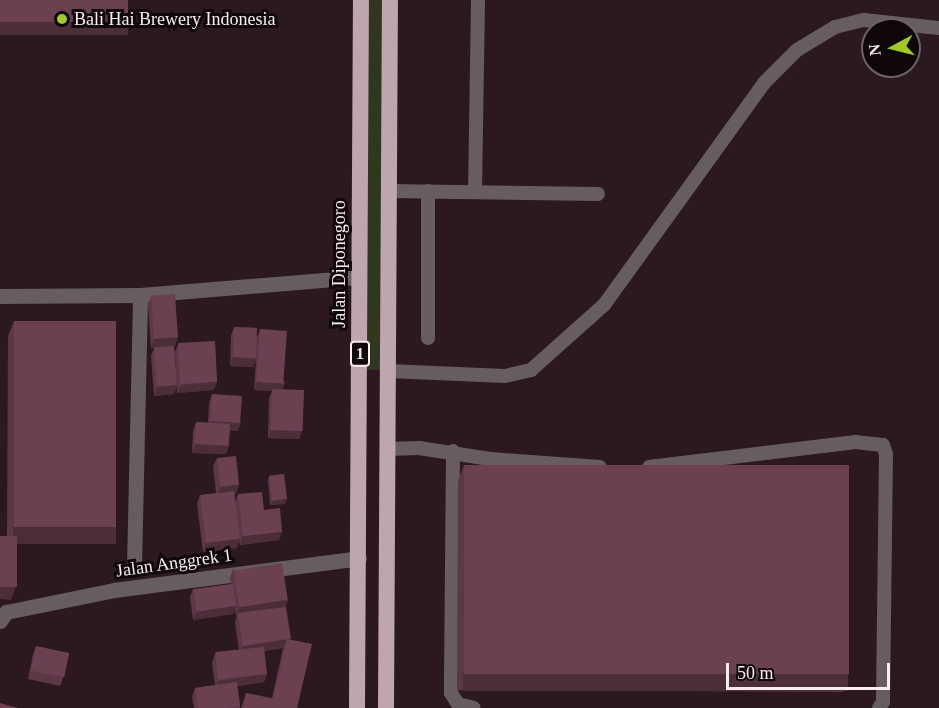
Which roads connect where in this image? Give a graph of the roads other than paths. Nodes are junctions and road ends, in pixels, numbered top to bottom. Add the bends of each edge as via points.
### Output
1 (361, 0) edge
2 (390, 0) edge
3 (478, 0) edge
4 (939, 28) edge
5 (388, 191) junction
6 (428, 191) junction
7 (475, 192) junction
8 (598, 194) dead end
9 (357, 277) junction
10 (140, 295) junction
11 (0, 296) edge
12 (429, 338) dead end
13 (388, 371) junction
14 (387, 449) junction
15 (453, 451) junction
16 (612, 468) edge
17 (635, 468) edge
18 (359, 558) junction
19 (134, 565) dead end
20 (2, 615) edge
21 (357, 708) edge
22 (386, 708) edge
23 (474, 708) edge
24 (879, 708) edge

1 - 9 highway, Jalan Diponegoro / 1
2 - 5 highway, 1
3 - 7 lane
4 - 13 lane via 864,20 835,27 797,50 764,82 604,305 531,370 505,376
5 - 6 lane
5 - 13 highway, 1
6 - 7 lane
6 - 12 lane
7 - 8 lane
9 - 10 street
9 - 18 highway, Jalan Diponegoro / 1
10 - 11 street
10 - 19 street
13 - 14 highway, 1
14 - 15 lane
14 - 22 highway, 1
15 - 16 lane via 490,459
15 - 23 lane via 451,693 458,704
17 - 24 lane via 855,442 883,444 883,702
18 - 20 street, Jalan Anggrek 1 via 114,590
18 - 21 highway, Jalan Diponegoro / 1

